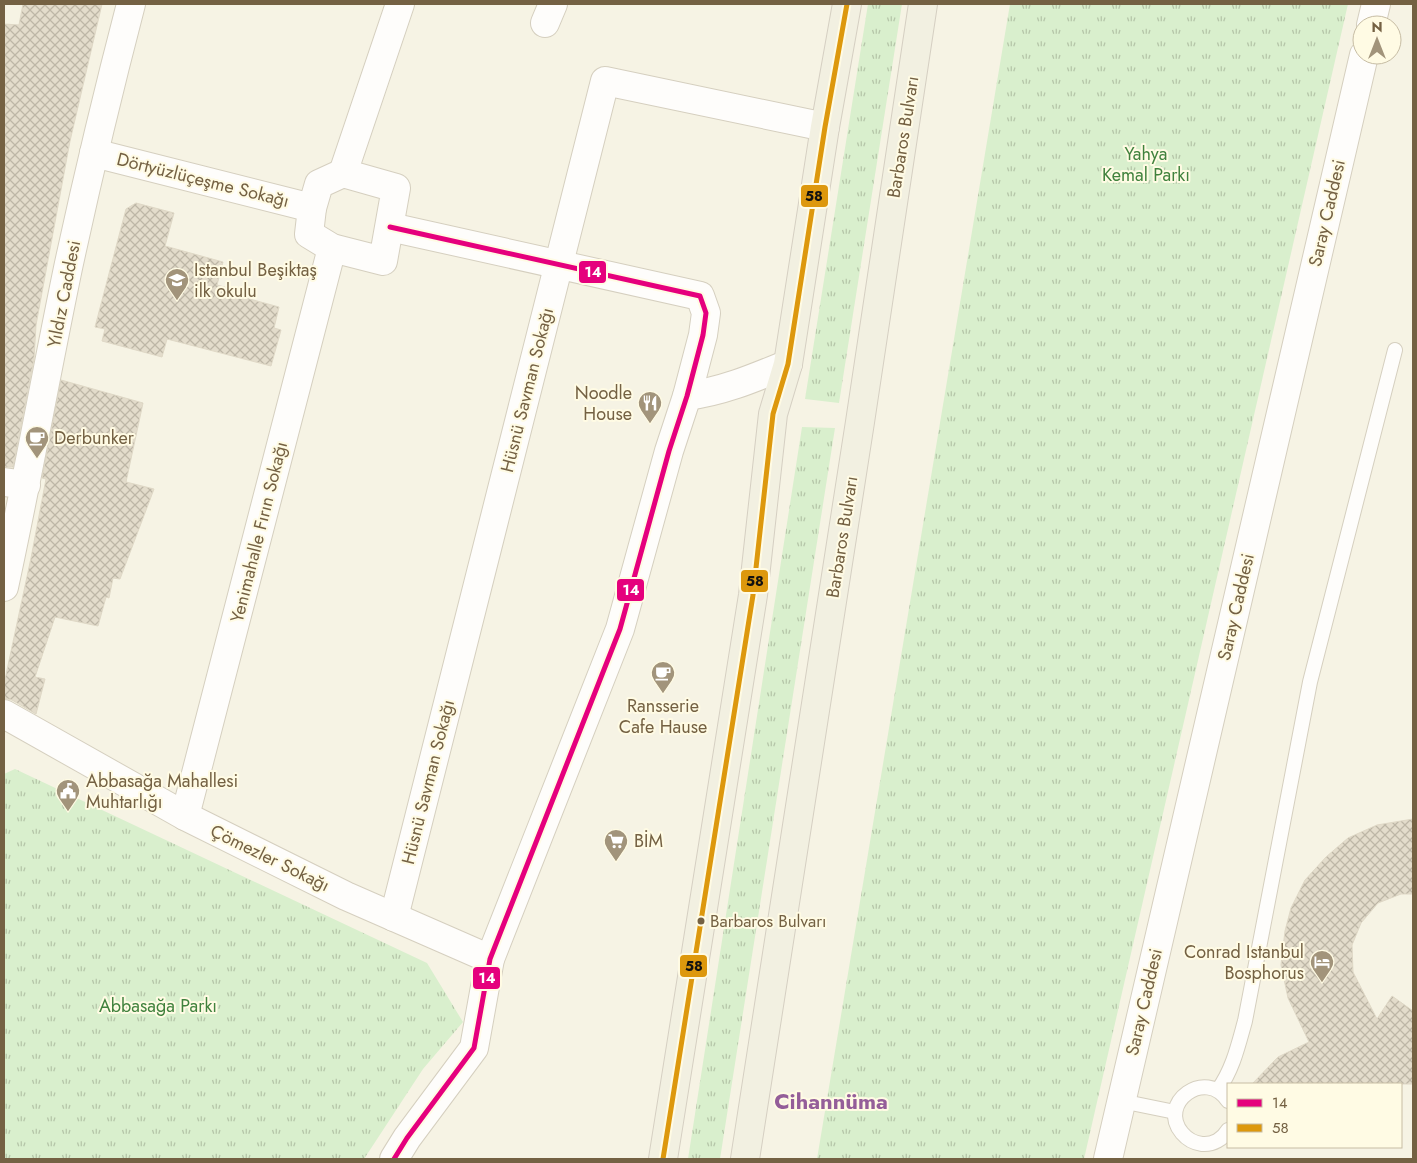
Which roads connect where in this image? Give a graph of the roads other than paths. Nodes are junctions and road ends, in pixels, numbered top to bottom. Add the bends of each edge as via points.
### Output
1 (131, 4) edge
2 (400, 4) edge
3 (847, 4) edge
4 (923, 4) edge
5 (1362, 65) edge
6 (825, 127) junction
7 (94, 153) junction
8 (343, 173) junction
9 (312, 208) junction
10 (390, 227) junction
11 (332, 248) junction
12 (559, 264) junction
13 (1395, 350) dead end
14 (788, 364) junction
15 (688, 396) junction
16 (15, 484) edge
17 (4, 587) edge
18 (4, 714) edge
19 (186, 816) junction
20 (394, 917) junction
21 (490, 959) junction
22 (1218, 1090) junction
23 (1227, 1100) edge
24 (1121, 1101) junction
25 (1175, 1112) junction
26 (1227, 1131) edge
27 (394, 1159) edge
28 (663, 1159) edge
29 (745, 1159) edge
30 (1108, 1159) edge

1 - 7 street, Yıldız Caddesi
2 - 8 street
3 - 6 main road
4 - 29 main road, Barbaros Bulvarı
5 - 24 street, Saray Caddesi
6 - 12 street, Hüsnü Savman Sokağı via 605,80
6 - 14 main road
7 - 9 street, Dörtyüzlüçeşme Sokağı
7 - 16 street, Yıldız Caddesi
8 - 9 street, Dörtyüzlüçeşme Sokağı via 319,184
8 - 10 street, Dörtyüzlüçeşme Sokağı via 396,188
9 - 11 street, Dörtyüzlüçeşme Sokağı via 309,234
10 - 11 street, Dörtyüzlüçeşme Sokağı via 383,261
10 - 12 street
11 - 19 street, Yenimahalle Fırın Sokağı
12 - 15 street via 700,296 706,313
12 - 20 street, Hüsnü Savman Sokağı
13 - 22 lane via 1310,682 1245,1021 1236,1056
14 - 15 street via 732,387
14 - 28 main road via 773,414 753,595
15 - 21 street via 669,451 620,629
16 - 17 street, Yıldız Caddesi
18 - 19 street, Çömezler Sokağı
19 - 20 street, Çömezler Sokağı
20 - 21 street, Çömezler Sokağı
21 - 27 street via 474,1048
22 - 23 lane
22 - 25 lane via 1200,1087 1191,1090 1183,1096
24 - 25 lane
24 - 30 street, Saray Caddesi
25 - 26 lane via 1179,1130 1193,1142 1212,1143

